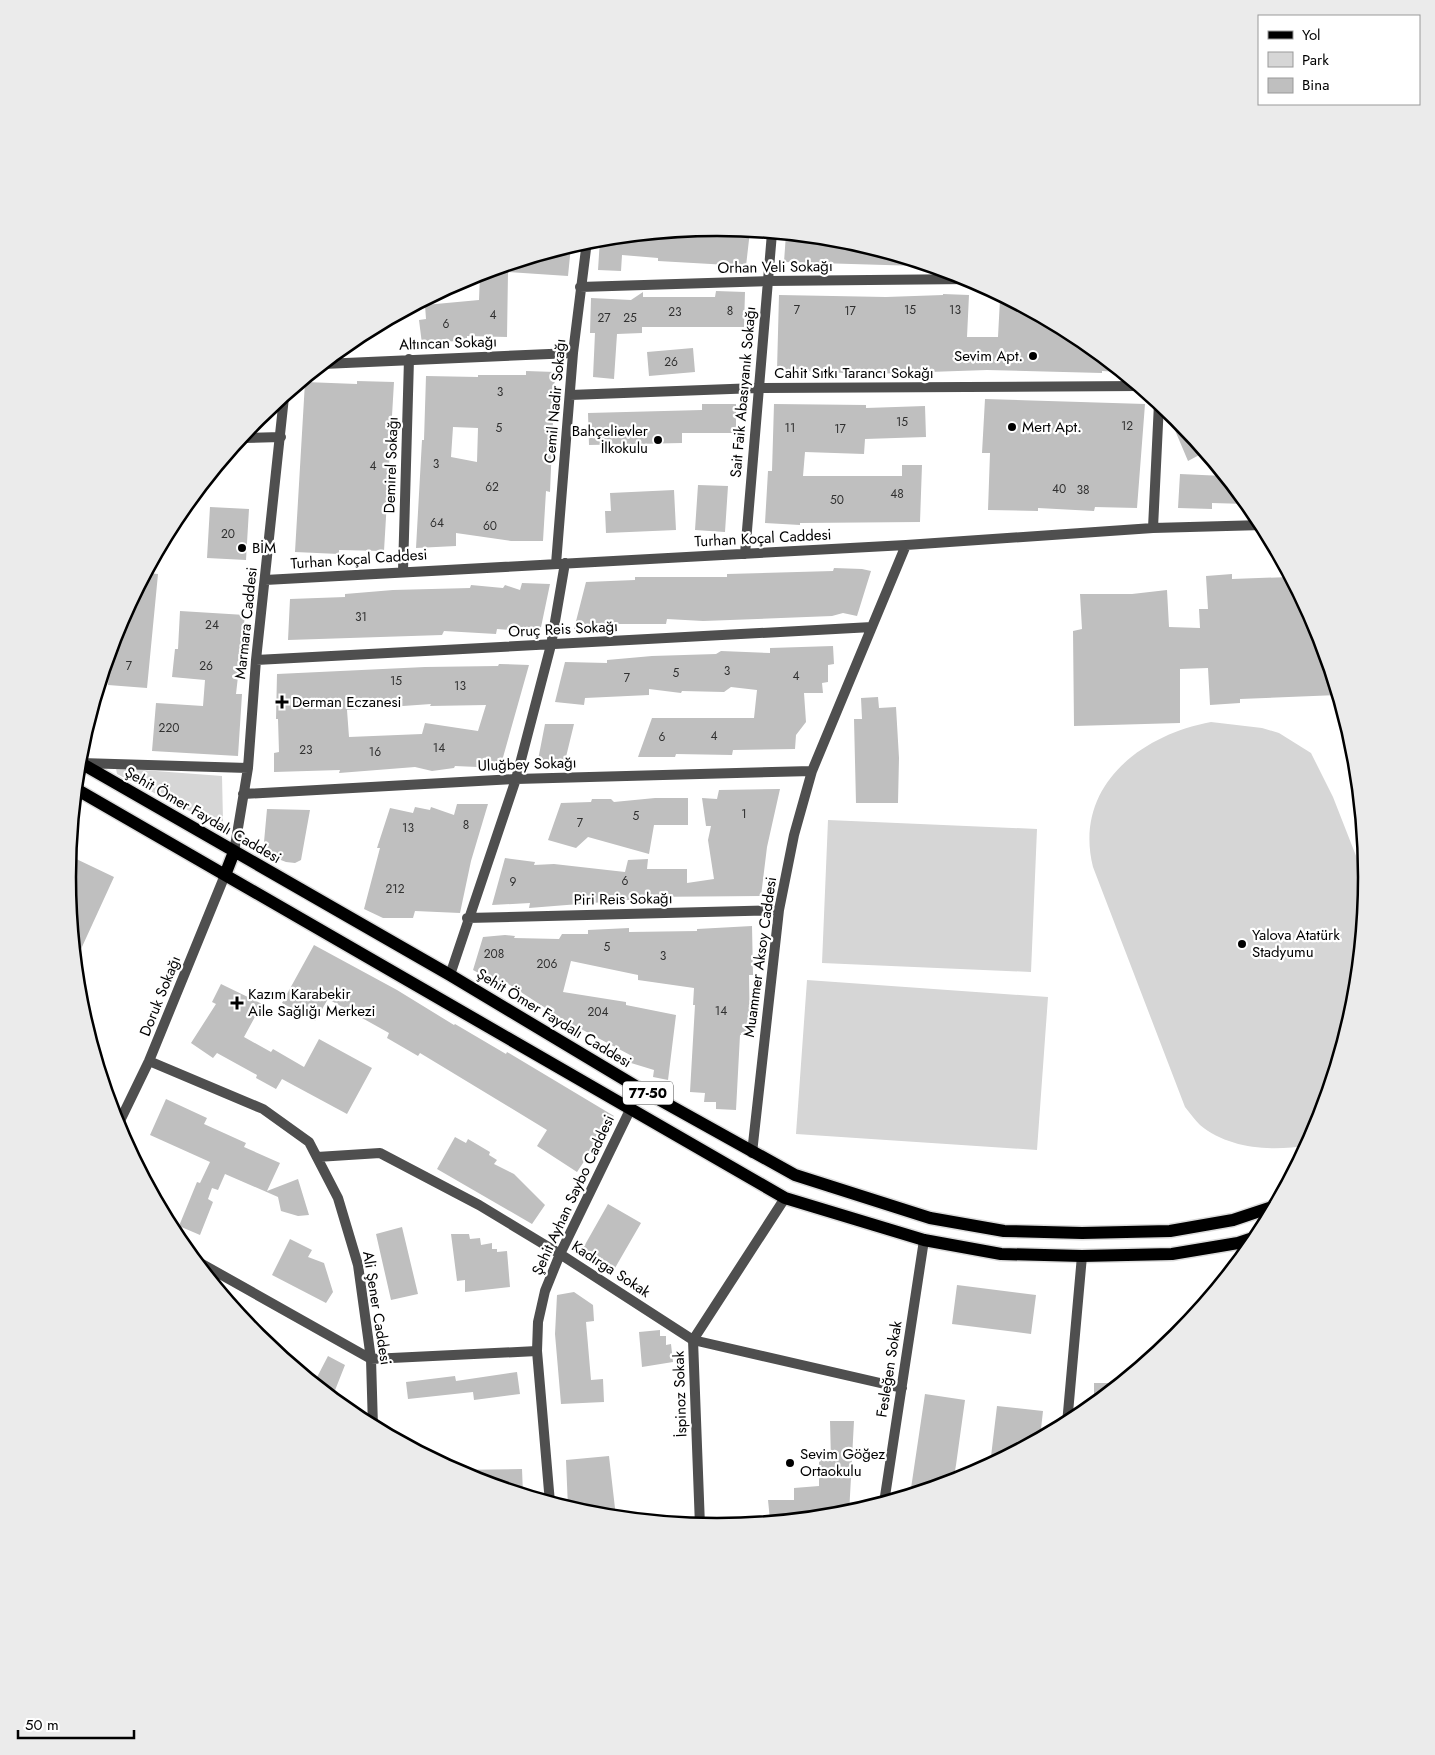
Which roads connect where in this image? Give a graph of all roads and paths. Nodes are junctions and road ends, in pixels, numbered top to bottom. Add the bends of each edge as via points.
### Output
1 (771, 239) edge
2 (586, 250) edge
3 (948, 279) edge
4 (768, 281) junction
5 (580, 287) junction
6 (573, 353) junction
7 (409, 359) junction
8 (335, 363) edge
9 (1129, 386) edge
10 (757, 388) junction
11 (570, 395) junction
12 (283, 406) edge
13 (1159, 412) edge
14 (281, 437) junction
15 (251, 438) edge
16 (1254, 525) edge
17 (1153, 528) junction
18 (906, 545) junction
19 (745, 554) junction
20 (561, 564) junction
21 (403, 571) junction
22 (265, 580) junction
23 (872, 627) junction
24 (550, 645) junction
25 (256, 660) junction
26 (87, 762) edge
27 (87, 766) edge
28 (248, 768) junction
29 (812, 771) junction
30 (516, 779) junction
31 (82, 793) edge
32 (242, 794) junction
33 (234, 852) junction
34 (225, 875) junction
35 (778, 910) junction
36 (467, 918) junction
37 (450, 975) junction
38 (150, 1061) junction
39 (630, 1110) junction
40 (123, 1117) edge
41 (752, 1153) junction
42 (317, 1157) junction
43 (786, 1198) junction
44 (1266, 1209) edge
45 (1082, 1233) junction
46 (924, 1240) junction
47 (1246, 1240) edge
48 (560, 1254) junction
49 (1082, 1256) junction
50 (209, 1268) edge
51 (693, 1340) junction
52 (537, 1351) junction
53 (372, 1360) junction
54 (902, 1388) junction
55 (1068, 1415) edge
56 (373, 1418) edge
57 (549, 1496) edge
58 (885, 1496) edge
59 (700, 1518) edge

1 - 4 street, Sait Faik Abasıyanık Sokağı
2 - 5 street, Cemil Nadir Sokağı
3 - 4 street, Orhan Veli Sokağı
4 - 5 street, Orhan Veli Sokağı
4 - 10 street, Sait Faik Abasıyanık Sokağı
5 - 6 street, Cemil Nadir Sokağı
6 - 7 street, Altıncan Sokağı
6 - 11 street, Cemil Nadir Sokağı
7 - 8 street, Altıncan Sokağı
7 - 21 street, Demirel Sokağı
9 - 10 street, Cahit Sıtkı Tarancı Sokağı
10 - 11 street, Cahit Sıtkı Tarancı Sokağı
10 - 19 street, Sait Faik Abasıyanık Sokağı
11 - 20 street, Cemil Nadir Sokağı
12 - 14 street, Marmara Caddesi
13 - 17 street
14 - 15 street
14 - 22 street, Marmara Caddesi
16 - 17 street, Turhan Koçal Caddesi
17 - 18 street, Turhan Koçal Caddesi
18 - 19 street, Turhan Koçal Caddesi
18 - 23 street, Muammer Aksoy Caddesi
19 - 20 street, Turhan Koçal Caddesi
20 - 21 street, Turhan Koçal Caddesi
20 - 24 street, Cemil Nadir Sokağı
21 - 22 street, Turhan Koçal Caddesi
22 - 25 street, Marmara Caddesi
23 - 24 street, Oruç Reis Sokağı
23 - 29 street, Muammer Aksoy Caddesi
24 - 25 street, Oruç Reis Sokağı
24 - 30 street, Cemil Nadir Sokağı
25 - 28 street, Marmara Caddesi
26 - 28 street
27 - 33 main road, Şehit Ömer Faydalı Caddesi / 77-50
28 - 32 street, Marmara Caddesi
29 - 30 street, Uluğbey Sokağı
29 - 35 street, Muammer Aksoy Caddesi
30 - 32 street, Uluğbey Sokağı
30 - 36 street, Cemil Nadir Sokağı
31 - 34 main road, 77-50
32 - 33 street, Marmara Caddesi
33 - 34 main road
33 - 37 main road, Şehit Ömer Faydalı Caddesi / 77-50
34 - 38 street, Doruk Sokağı
34 - 39 main road, 77-50
35 - 36 street, Piri Reis Sokağı
35 - 41 street, Muammer Aksoy Caddesi
36 - 37 street, Cemil Nadir Sokağı
37 - 41 main road, Şehit Ömer Faydalı Caddesi / 77-50
38 - 40 street, Doruk Sokağı
38 - 42 street, Ali Şener Caddesi via 263,1109 309,1142
39 - 43 main road, 77-50
39 - 48 street, Şehit Ayhan Saybo Caddesi
41 - 45 main road, Şehit Ömer Faydalı Caddesi / 77-50 via 795,1175 930,1218 1004,1231
42 - 48 street, Kadırga Sokak via 380,1153 479,1205
42 - 53 street, Ali Şener Caddesi via 338,1198 358,1265
43 - 46 main road, 77-50
43 - 51 street, İspinoz Sokak
44 - 45 main road, Şehit Ömer Faydalı Caddesi / 77-50 via 1233,1220 1170,1231
45 - 49 main road
46 - 49 main road, 77-50 via 1001,1254
46 - 54 street, Fesleğen Sokak
47 - 49 main road, 77-50 via 1172,1254
48 - 51 street, Kadırga Sokak
48 - 52 street, Şehit Ayhan Saybo Caddesi via 545,1291
49 - 55 street
50 - 53 street
51 - 54 street, Kadırga Sokak
51 - 59 street, İspinoz Sokak
52 - 53 street
52 - 57 street, Şehit Ayhan Saybo Caddesi
53 - 56 street, Ali Şener Caddesi
54 - 58 street, Fesleğen Sokak

